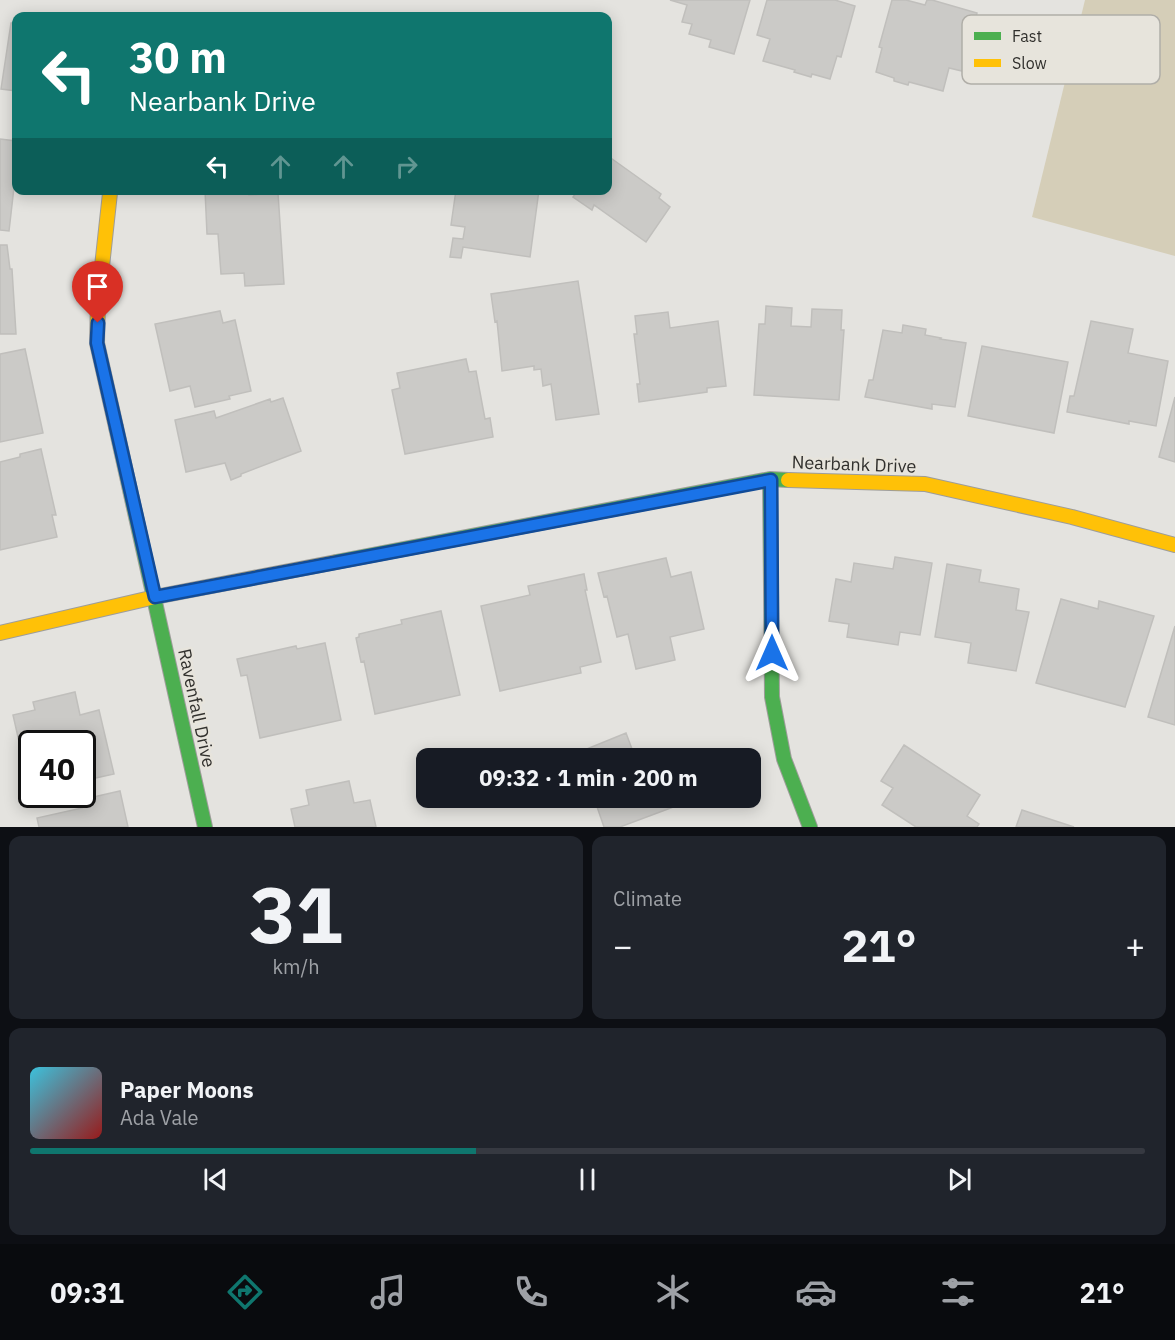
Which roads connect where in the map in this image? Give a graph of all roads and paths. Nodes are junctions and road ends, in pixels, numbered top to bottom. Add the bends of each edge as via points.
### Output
1 (110, 195) edge
2 (771, 480) junction
3 (1175, 545) edge
4 (155, 597) junction
5 (0, 633) edge
6 (205, 827) edge
7 (810, 827) edge

1 - 4 street, Ravenfall Drive via 97,343
2 - 3 street, Nearbank Drive via 925,484
2 - 4 street, Nearbank Drive
2 - 7 street via 772,697 784,759
4 - 5 street, Nearbank Drive
4 - 6 street, Ravenfall Drive

